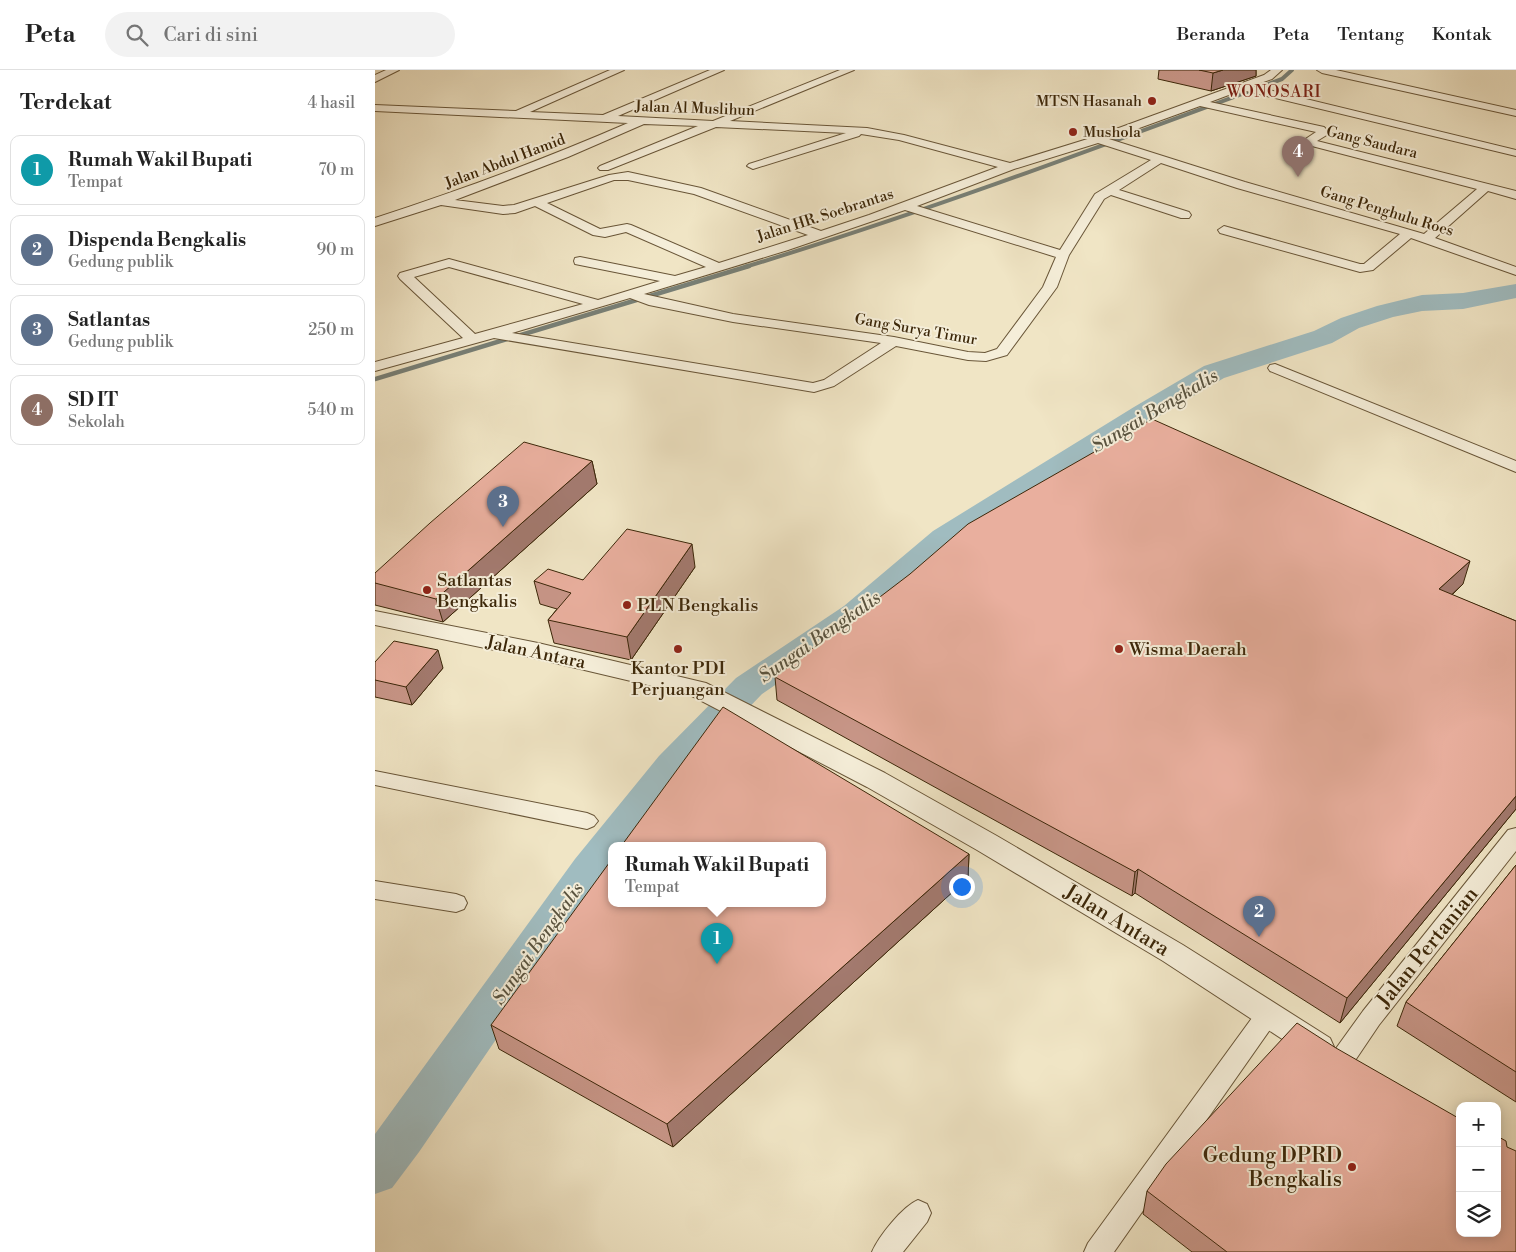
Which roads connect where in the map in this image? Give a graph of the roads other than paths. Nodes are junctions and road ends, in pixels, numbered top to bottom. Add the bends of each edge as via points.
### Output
1 (394, 70) edge
2 (619, 70) edge
3 (719, 70) edge
4 (849, 70) edge
5 (1322, 70) edge
6 (1250, 72) dead end
7 (1272, 73) edge
8 (375, 79) edge
9 (1249, 89) junction
10 (1208, 105) junction
11 (375, 108) edge
12 (1516, 113) edge
13 (515, 115) junction
14 (602, 119) junction
15 (643, 121) junction
16 (718, 123) junction
17 (867, 131) junction
18 (1105, 142) junction
19 (1516, 153) edge
20 (1160, 159) junction
21 (753, 166) dead end
22 (1010, 167) junction
23 (604, 168) dead end
24 (1485, 188) junction
25 (1108, 190) junction
26 (1516, 195) edge
27 (440, 201) junction
28 (536, 202) junction
29 (904, 206) junction
30 (1185, 215) dead end
31 (375, 222) edge
32 (1224, 230) dead end
33 (1409, 233) junction
34 (820, 236) junction
35 (1426, 239) junction
36 (1063, 256) junction
37 (580, 261) dead end
38 (717, 267) junction
39 (1516, 271) edge
40 (676, 280) junction
41 (639, 298) junction
42 (598, 304) junction
43 (492, 334) junction
44 (472, 339) junction
45 (894, 341) junction
46 (375, 367) edge
47 (1275, 368) dead end
48 (1516, 467) edge
49 (375, 618) edge
50 (375, 778) edge
51 (587, 821) dead end
52 (1516, 836) edge
53 (375, 890) edge
54 (456, 903) dead end
55 (1268, 1014) junction
56 (1341, 1061) junction
57 (1366, 1076) edge
58 (918, 1213) dead end
59 (886, 1252) edge
60 (1097, 1252) edge

1 - 8 street
2 - 13 street
3 - 14 street
4 - 16 street
5 - 12 street
6 - 7 street
7 - 9 street, Jalan HR. Soebrantas
9 - 10 street, Jalan HR. Soebrantas
9 - 19 street
10 - 18 street, Jalan HR. Soebrantas
10 - 24 street, Gang Saudara via 1320,128 1325,133 1310,140 1312,144
11 - 13 street, Jalan Al Muslihun
13 - 14 street, Jalan Al Muslihun
14 - 15 street, Jalan Al Muslihun
15 - 16 street, Jalan Al Muslihun
15 - 27 street, Jalan Abdul Hamid via 564,155
16 - 17 street, Jalan Al Muslihun
16 - 23 street
17 - 21 street
17 - 22 street, Jalan Al Muslihun via 907,138
18 - 20 street, Gang Penghulu Roes
18 - 22 street, Jalan HR. Soebrantas
20 - 25 street, Gang Surya Timur
20 - 33 street, Gang Penghulu Roes
22 - 29 street, Jalan HR. Soebrantas
24 - 26 street
24 - 35 street
25 - 30 street
25 - 36 street, Gang Surya Timur via 1085,217
27 - 28 street via 503,210
27 - 31 street, Jalan Abdul Hamid
28 - 34 street via 613,177 628,176 697,191
28 - 38 street via 597,232 627,228
29 - 34 street, Jalan HR. Soebrantas
29 - 36 street
32 - 33 street via 1360,268 1368,267
33 - 35 street, Gang Penghulu Roes
34 - 38 street, Jalan HR. Soebrantas
35 - 39 street, Gang Penghulu Roes
36 - 45 street, Gang Surya Timur via 1050,286 1002,352 986,358
37 - 40 street
38 - 40 street, Jalan HR. Soebrantas
40 - 41 street, Jalan HR. Soebrantas
41 - 42 street, Jalan HR. Soebrantas
41 - 45 street, Gang Surya Timur via 733,318
42 - 43 street, Jalan HR. Soebrantas
42 - 44 street via 449,263 405,276
43 - 44 street, Jalan HR. Soebrantas
43 - 45 street via 806,388 829,383
44 - 46 street, Jalan HR. Soebrantas
47 - 48 street
49 - 55 street, Jalan Antara via 697,689 876,780 987,843 1173,953
50 - 51 street
52 - 56 street, Jalan Pertanian via 1371,1018
53 - 54 street
55 - 56 street, Jalan Antara
55 - 60 street
56 - 57 street, Jalan Antara
58 - 59 street

